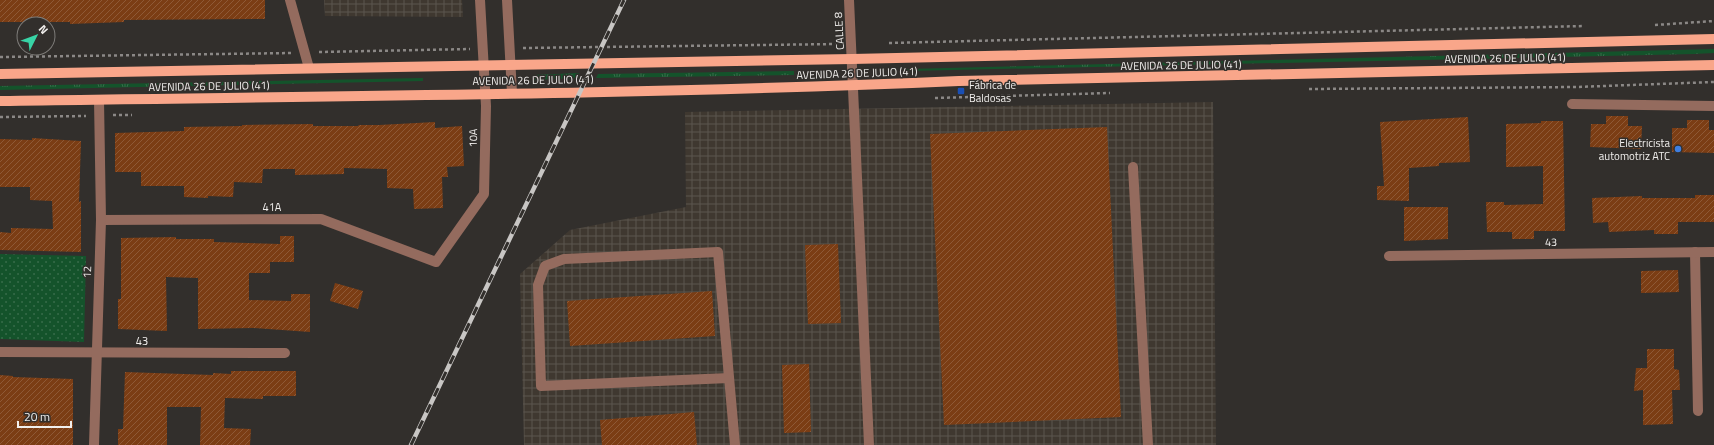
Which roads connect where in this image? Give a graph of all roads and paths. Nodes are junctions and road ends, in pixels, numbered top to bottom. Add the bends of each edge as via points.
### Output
1 (290, 0) edge
2 (480, 0) edge
3 (507, 0) edge
4 (849, 0) edge
5 (1714, 21) edge
6 (1649, 25) dead end
7 (1586, 26) dead end
8 (1714, 38) edge
9 (883, 43) dead end
10 (851, 44) junction
11 (510, 48) junction
12 (483, 49) junction
13 (305, 52) junction
14 (0, 57) edge
15 (852, 59) junction
16 (484, 64) junction
17 (510, 64) junction
18 (1714, 65) edge
19 (309, 68) junction
20 (0, 74) edge
21 (1714, 82) edge
22 (853, 86) junction
23 (1576, 87) dead end
24 (485, 93) junction
25 (512, 93) junction
26 (99, 100) junction
27 (0, 101) edge
28 (1572, 104) dead end
29 (1714, 106) edge
30 (1133, 166) dead end
31 (101, 220) junction
32 (1695, 252) junction
33 (1714, 252) edge
34 (1389, 256) dead end
35 (436, 262) joint
36 (0, 352) edge
37 (97, 352) junction
38 (285, 353) dead end
39 (730, 378) junction
40 (1698, 411) dead end
41 (94, 445) edge
42 (735, 445) edge
43 (869, 445) edge
44 (1148, 445) edge

1 - 13 street
2 - 12 street, 10A
3 - 11 street
4 - 10 street, CALLE 8
5 - 6 path
7 - 9 path
8 - 15 main road, AVENIDA 26 DE JULIO (41)
10 - 11 path
10 - 15 street, CALLE 8
11 - 17 street
12 - 13 path
12 - 16 street, 10A
13 - 14 path
13 - 19 street
15 - 17 main road, AVENIDA 26 DE JULIO (41)
15 - 22 street, CALLE 8
16 - 17 main road, AVENIDA 26 DE JULIO (41)
16 - 19 main road, AVENIDA 26 DE JULIO (41)
16 - 24 street, 10A
17 - 25 street
18 - 22 main road, AVENIDA 26 DE JULIO (41) via 967,81
19 - 20 main road, AVENIDA 26 DE JULIO (41)
21 - 23 path
22 - 25 main road, AVENIDA 26 DE JULIO (41)
22 - 43 street, CALLE 8
24 - 25 main road, AVENIDA 26 DE JULIO (41)
24 - 26 main road, AVENIDA 26 DE JULIO (41)
24 - 35 street, 10A via 484,194
26 - 27 main road, AVENIDA 26 DE JULIO (41)
26 - 31 street, 12
28 - 29 street
30 - 44 street
31 - 35 street, 41A via 321,219
31 - 37 street, 12
32 - 33 street, 43
32 - 34 street, 43
32 - 40 street
36 - 37 street, 43
37 - 38 street, 43
37 - 41 street, 12
39 - 39 street via 718,252 564,260 544,266 538,285 541,386
39 - 42 street

